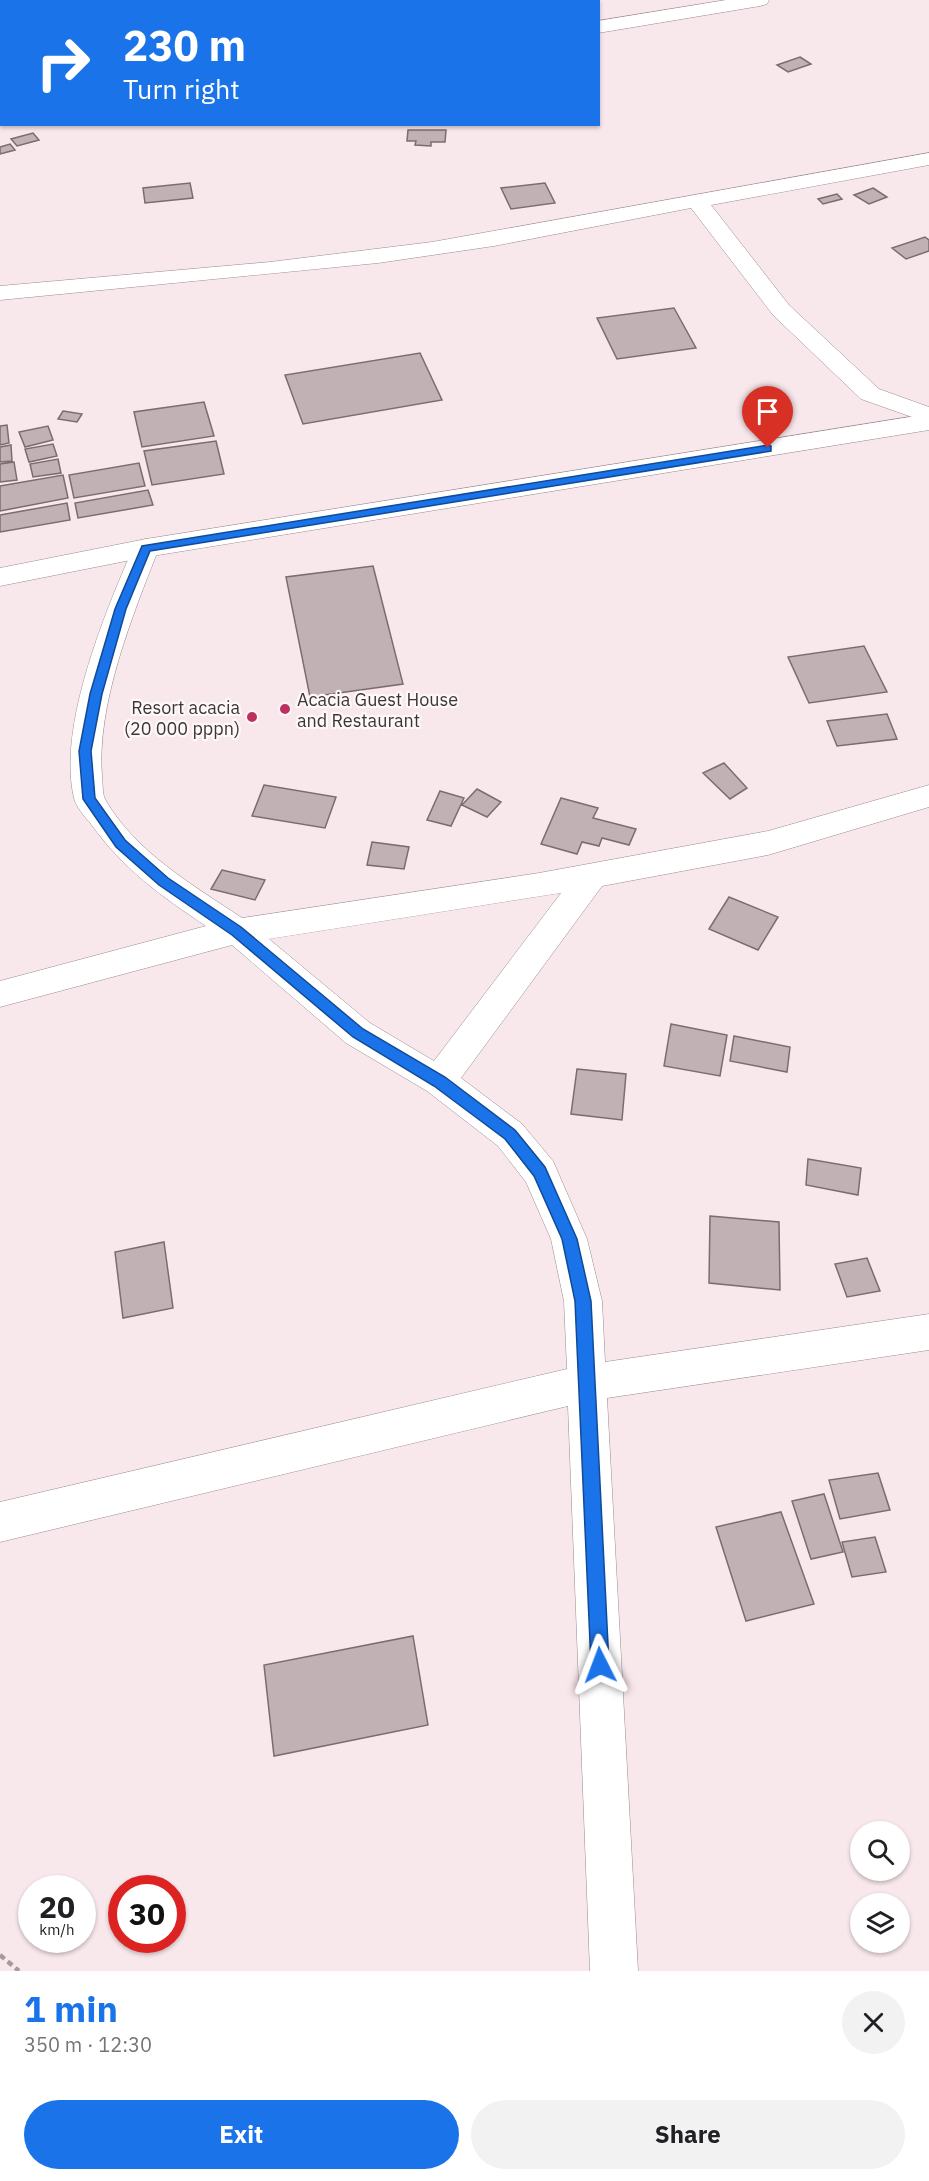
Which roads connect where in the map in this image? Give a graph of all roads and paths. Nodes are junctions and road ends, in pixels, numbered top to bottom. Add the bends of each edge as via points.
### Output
1 (760, 0) edge
2 (600, 27) edge
3 (929, 159) edge
4 (696, 200) junction
5 (0, 292) edge
6 (929, 415) edge
7 (929, 422) edge
8 (146, 548) junction
9 (0, 577) edge
10 (929, 796) edge
11 (592, 875) junction
12 (237, 931) junction
13 (0, 994) edge
14 (440, 1081) junction
15 (929, 1332) edge
16 (587, 1383) junction
17 (0, 1522) edge
18 (0, 1954) edge
19 (19, 1971) edge
20 (614, 1971) edge

1 - 2 street
3 - 4 street
4 - 5 street via 431,249
4 - 6 street via 780,310 870,394
7 - 8 street
8 - 9 street
8 - 12 street via 121,609 96,694 85,751 89,799 121,843 164,882
10 - 11 street via 768,843
11 - 12 street
11 - 14 street
12 - 13 street
12 - 14 street via 358,1033
14 - 16 street via 510,1135 540,1172 569,1239 583,1301
15 - 16 street
16 - 17 street
16 - 20 street
18 - 19 path

